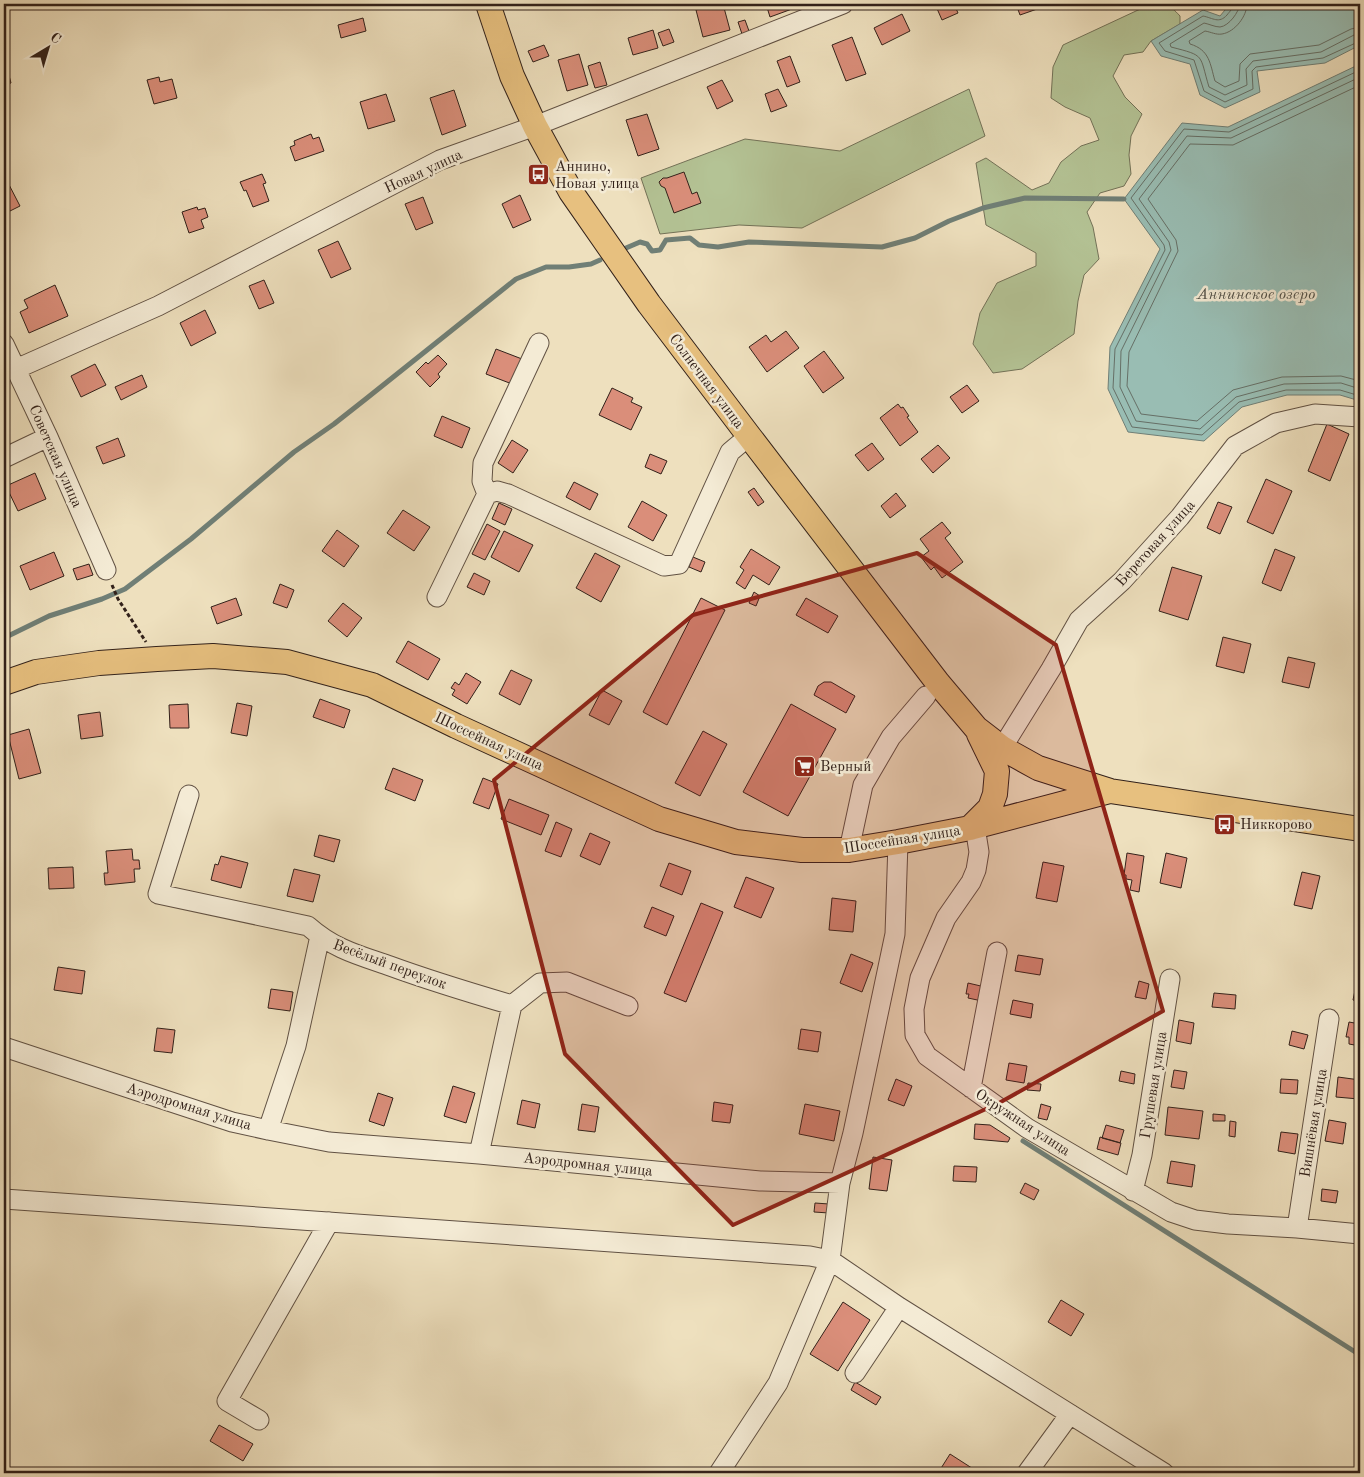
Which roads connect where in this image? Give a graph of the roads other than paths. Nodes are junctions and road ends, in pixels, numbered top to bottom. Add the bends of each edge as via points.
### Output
1 (488, 4) edge
2 (843, 4) edge
3 (535, 126) junction
4 (540, 343) dead end
5 (4, 344) edge
6 (16, 369) junction
7 (1360, 417) edge
8 (749, 436) junction
9 (48, 437) junction
10 (4, 458) edge
11 (487, 494) junction
12 (106, 570) dead end
13 (437, 597) dead end
14 (4, 683) edge
15 (926, 696) dead end
16 (976, 728) junction
17 (1002, 748) junction
18 (1110, 791) junction
19 (189, 795) dead end
20 (973, 827) junction
21 (1360, 829) edge
22 (898, 842) junction
23 (849, 850) junction
24 (320, 936) junction
25 (997, 952) dead end
26 (1170, 979) dead end
27 (512, 1005) junction
28 (628, 1006) dead end
29 (1329, 1019) dead end
30 (4, 1047) edge
31 (971, 1088) junction
32 (268, 1130) junction
33 (479, 1154) junction
34 (840, 1183) junction
35 (1133, 1190) junction
36 (4, 1199) edge
37 (329, 1222) junction
38 (1297, 1228) junction
39 (1360, 1234) edge
40 (830, 1260) junction
41 (899, 1307) junction
42 (855, 1373) dead end
43 (1070, 1414) junction
44 (260, 1420) dead end
45 (719, 1473) edge
46 (1027, 1473) edge
47 (1164, 1473) edge

1 - 3 main road, Солнечная улица via 512,76
2 - 3 street, Новая улица
3 - 6 street, Новая улица via 440,160 158,306
3 - 8 main road, Солнечная улица via 571,192 649,304
4 - 11 street via 483,464 482,481
5 - 6 street, Советская улица
6 - 9 street, Советская улица
7 - 17 street, Береговая улица via 1315,414 1276,423 1234,446 1180,517 1122,581 1079,620
8 - 11 street via 730,452 679,564 664,566 508,494 497,491
8 - 16 main road, Солнечная улица
9 - 10 street
9 - 12 street, Советская улица
11 - 13 street
14 - 23 main road, Шоссейная улица via 36,672 99,663 212,656 287,662 372,685 659,819 736,842 802,850
15 - 23 street via 891,737 863,785
16 - 17 main road
16 - 20 main road via 997,771 990,808
17 - 18 main road via 1038,768
18 - 20 main road, Шоссейная улица
18 - 21 main road
19 - 24 street, Весёлый переулок via 158,894 308,926
20 - 22 main road, Шоссейная улица
20 - 31 street, Окружная улица via 979,852 976,870 946,918 920,978 914,1009 915,1035 927,1056
22 - 23 main road, Шоссейная улица
22 - 34 street via 895,934
24 - 27 street, Весёлый переулок via 338,948
24 - 32 street via 296,1046
25 - 31 street
26 - 35 street, Грушевая улица via 1142,1155
27 - 28 street via 540,983 567,982
27 - 33 street
29 - 38 street, Вишнёвая улица
30 - 32 street, Аэродромная улица via 232,1122
31 - 35 street, Окружная улица via 1027,1128
32 - 33 street, Аэродромная улица via 329,1142
33 - 34 street, Аэродромная улица via 760,1181
34 - 40 street
35 - 38 street, Окружная улица via 1171,1212 1195,1220
36 - 37 street
37 - 40 street
37 - 44 street via 227,1401
38 - 39 street, Окружная улица
40 - 41 street
40 - 45 street via 778,1383
41 - 42 street
41 - 43 street
43 - 46 street
43 - 47 street

